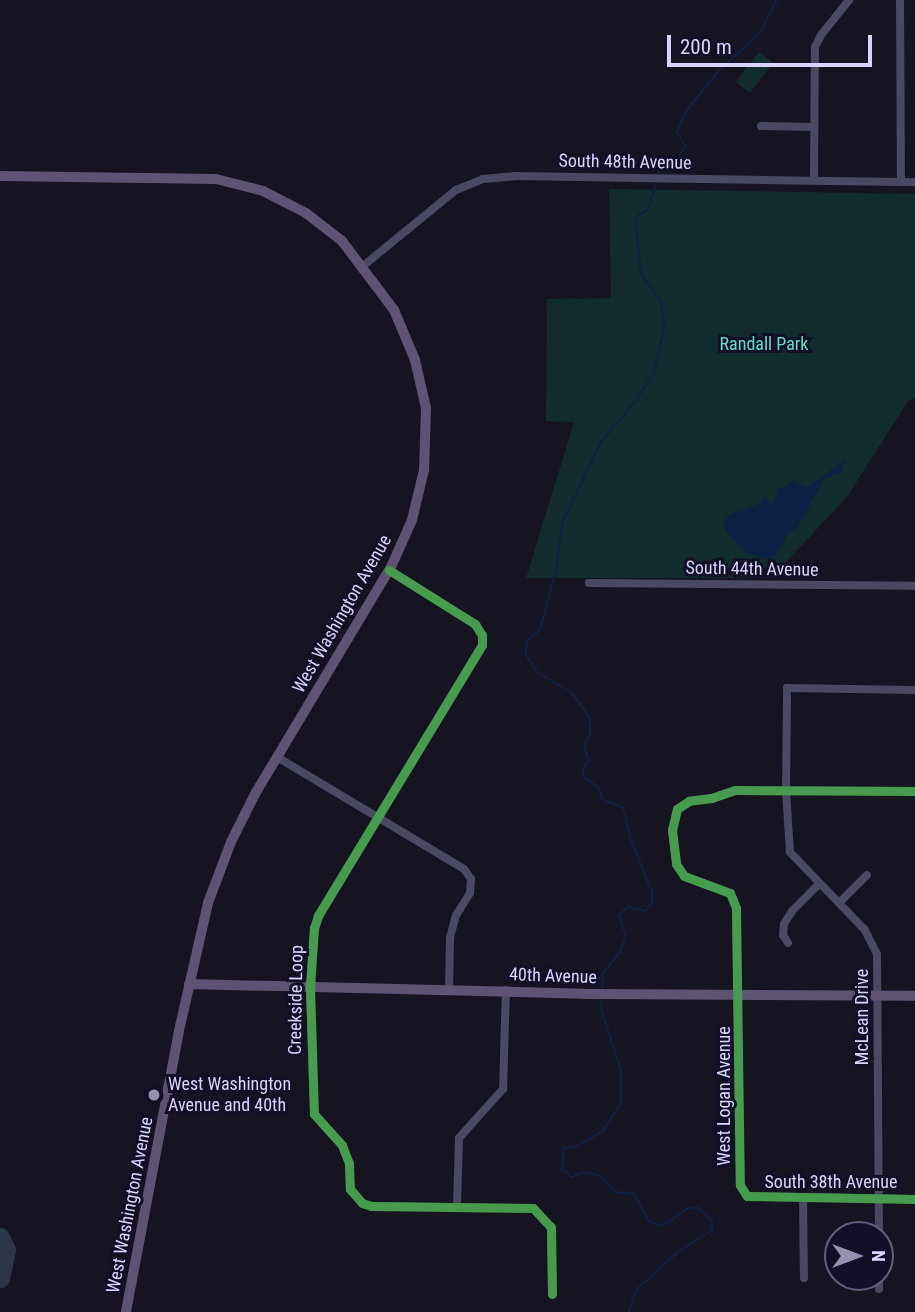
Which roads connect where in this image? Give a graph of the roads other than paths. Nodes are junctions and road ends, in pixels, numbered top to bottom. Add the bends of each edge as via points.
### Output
1 (849, 0) edge
2 (900, 0) edge
3 (761, 126) dead end
4 (814, 127) junction
5 (0, 176) edge
6 (814, 180) junction
7 (901, 182) junction
8 (915, 182) edge
9 (363, 266) junction
10 (389, 570) junction
11 (589, 583) dead end
12 (915, 586) edge
13 (915, 690) edge
14 (277, 757) junction
15 (786, 791) junction
16 (915, 791) edge
17 (377, 817) junction
18 (867, 875) dead end
19 (819, 884) junction
20 (839, 902) junction
21 (788, 943) dead end
22 (189, 984) junction
23 (310, 987) junction
24 (449, 989) junction
25 (506, 990) junction
26 (738, 994) junction
27 (878, 995) junction
28 (915, 996) edge
29 (747, 1196) joint
30 (803, 1198) junction
31 (878, 1198) junction
32 (915, 1199) edge
33 (457, 1205) junction
34 (879, 1221) edge
35 (804, 1278) dead end
36 (552, 1294) dead end
37 (126, 1312) edge

1 - 4 street via 815,47
2 - 7 street
3 - 4 street
4 - 6 street
5 - 9 main road, West Washington Avenue via 216,179 263,191 306,213 342,241
6 - 7 street, South 48th Avenue
6 - 9 street, South 48th Avenue via 483,179 456,190
7 - 8 street, South 48th Avenue
9 - 10 main road, West Washington Avenue via 407,335 426,408 424,470 418,497
10 - 14 main road, West Washington Avenue
10 - 17 street, Creekside Loop via 475,624 482,645
11 - 12 street, South 44th Avenue
13 - 15 street, McLean Drive via 786,688
14 - 17 street
14 - 22 main road, West Washington Avenue via 231,842 208,903
15 - 16 street
15 - 19 street, McLean Drive via 790,852
15 - 26 street, West Logan Avenue via 736,790 689,801 677,809 672,830 676,864 684,876 730,893 736,908
17 - 23 street, Creekside Loop via 318,916
17 - 24 street via 464,869 471,879 470,893 456,915 450,937
18 - 20 street
19 - 20 street, McLean Drive
19 - 21 street via 784,924
20 - 27 street, McLean Drive via 874,944
22 - 23 main road, 40th Avenue
22 - 37 main road, West Washington Avenue
23 - 24 main road, 40th Avenue
23 - 33 street, Creekside Loop via 311,1103 314,1114 348,1156 350,1189 371,1206
24 - 25 main road, 40th Avenue
25 - 26 main road, 40th Avenue
25 - 33 street via 503,1089 459,1138
26 - 27 main road, 40th Avenue
26 - 29 street, West Logan Avenue via 740,1185
27 - 28 main road, 40th Avenue
27 - 31 street, McLean Drive
29 - 30 street, South 38th Avenue
30 - 31 street, South 38th Avenue
30 - 35 street
31 - 32 street, South 38th Avenue
31 - 34 street, McLean Drive
33 - 36 street, Creekside Loop via 527,1207 544,1218 551,1227

